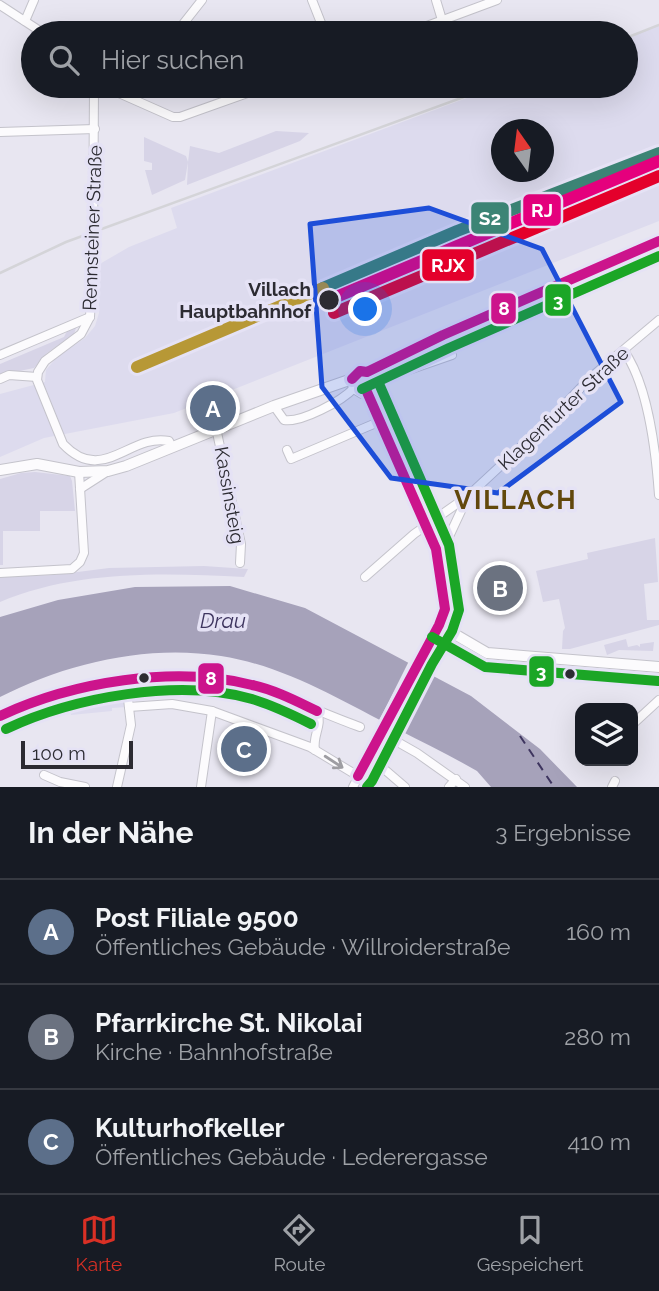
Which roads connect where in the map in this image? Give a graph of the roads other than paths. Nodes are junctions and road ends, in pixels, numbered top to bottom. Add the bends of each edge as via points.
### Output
1 (34, 0) edge
2 (202, 0) edge
3 (313, 0) edge
4 (436, 0) edge
5 (497, 0) edge
6 (0, 5) edge
7 (442, 20) joint
8 (25, 21) joint
9 (185, 21) edge
10 (321, 21) edge
11 (94, 98) edge
12 (130, 98) edge
13 (233, 98) edge
14 (95, 129) junction
15 (0, 132) edge
16 (659, 241) edge
17 (90, 317) junction
18 (659, 320) edge
19 (443, 335) junction
20 (624, 351) junction
21 (0, 355) edge
22 (37, 377) junction
23 (0, 379) edge
24 (369, 382) junction
25 (353, 384) junction
26 (274, 406) junction
27 (376, 423) dead end
28 (216, 428) junction
29 (172, 447) junction
30 (287, 450) dead end
31 (658, 453) edge
32 (0, 470) edge
33 (108, 471) junction
34 (79, 472) junction
35 (80, 489) junction
36 (659, 495) edge
37 (468, 496) junction
38 (425, 527) junction
39 (439, 558) junction
40 (240, 563) dead end
41 (0, 573) edge
42 (365, 577) dead end
43 (442, 582) joint
44 (439, 625) junction
45 (659, 667) edge
46 (129, 682) junction
47 (659, 700) edge
48 (129, 708) junction
49 (212, 710) junction
50 (317, 711) junction
51 (0, 716) edge
52 (638, 719) edge
53 (360, 727) dead end
54 (394, 740) dead end
55 (315, 750) junction
56 (368, 760) junction
57 (44, 775) dead end
58 (358, 776) junction
59 (456, 779) junction
60 (85, 787) edge
61 (117, 787) edge
62 (201, 787) edge
63 (353, 787) edge
64 (405, 787) edge
65 (449, 787) edge
66 (465, 787) edge

1 - 8 street
2 - 9 street
3 - 10 street
4 - 7 street
5 - 7 street
6 - 8 street
11 - 14 street, Rennsteiner Straße
12 - 13 street via 173,117
14 - 15 street
14 - 17 street, Rennsteiner Straße
16 - 19 street
17 - 21 street
17 - 22 street, Rennsteiner Straße via 81,334 45,361
18 - 20 street, Klagenfurter Straße
19 - 24 street
19 - 24 street via 452,355
20 - 31 street via 633,364
20 - 37 street, Klagenfurter Straße
22 - 23 street via 9,375
22 - 29 street via 57,435 71,453 93,461 152,440 169,441
24 - 25 street via 358,391
24 - 25 street via 360,371
24 - 38 street
25 - 26 street
25 - 26 street via 337,401 293,421 284,420
26 - 28 street
27 - 30 street via 298,451 291,459
28 - 29 street
28 - 40 street, Kassinsteig via 241,544
29 - 33 street
31 - 36 street
32 - 34 street via 37,464
33 - 34 street
33 - 35 street
34 - 35 street
35 - 41 street via 84,553 80,562 72,569
37 - 38 street, Klagenfurter Straße
37 - 39 street, Klagenfurter Straße
38 - 39 street
38 - 42 street, Klagenfurter Straße
39 - 43 street
43 - 44 street via 445,609
44 - 45 street via 487,653
44 - 56 street
46 - 48 street
46 - 50 street via 178,676 232,680
46 - 51 street via 69,692
47 - 52 street
48 - 49 street via 173,704
48 - 61 street via 131,725
49 - 55 street
49 - 62 street
50 - 53 street
50 - 55 street via 321,720
54 - 59 street
55 -> 58 street
56 - 58 street
56 - 64 street
57 - 60 street
58 - 63 street
59 - 65 street
59 - 66 street

